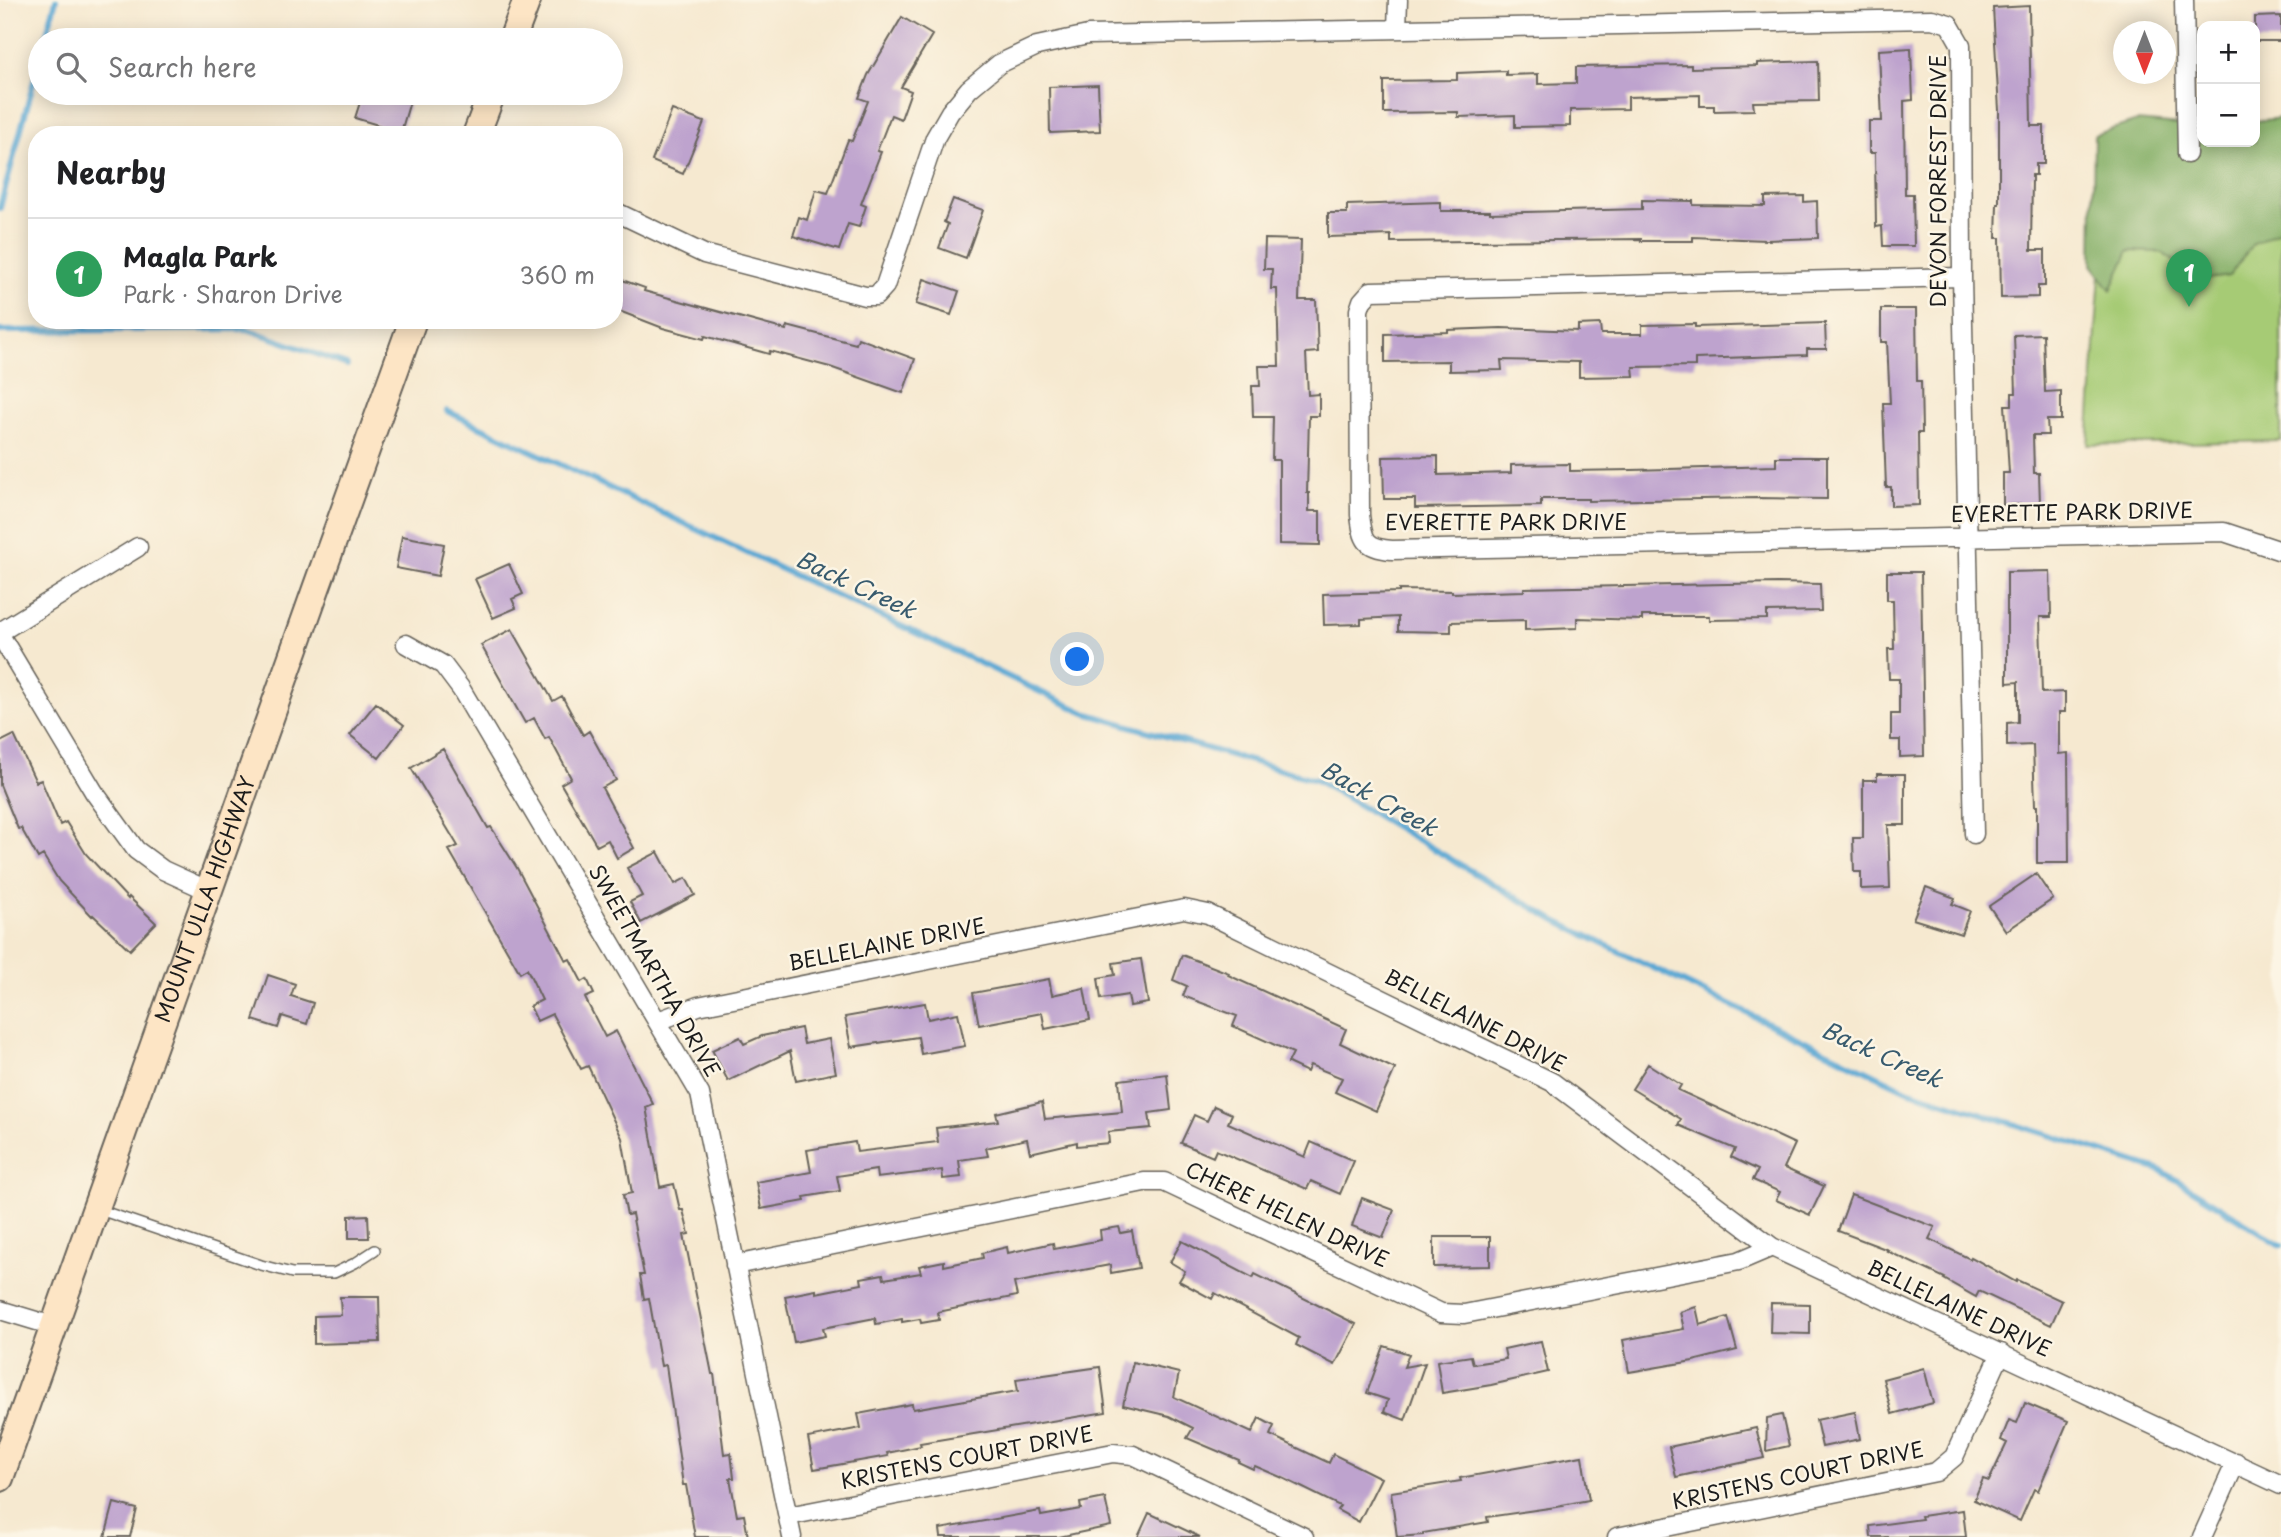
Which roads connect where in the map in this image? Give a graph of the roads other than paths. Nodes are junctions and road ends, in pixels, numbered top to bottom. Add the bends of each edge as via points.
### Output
1 (1398, 0) edge
2 (2184, 0) edge
3 (527, 2) edge
4 (517, 28) edge
5 (1397, 28) junction
6 (487, 105) edge
7 (479, 126) edge
8 (2187, 154) dead end
9 (623, 215) edge
10 (1962, 277) junction
11 (410, 329) edge
12 (1967, 539) junction
13 (138, 547) dead end
14 (2281, 551) edge
15 (0, 634) edge
16 (406, 644) dead end
17 (1974, 834) dead end
18 (209, 891) junction
19 (658, 1021) junction
20 (96, 1209) junction
21 (1772, 1247) junction
22 (375, 1250) dead end
23 (735, 1265) junction
24 (0, 1310) edge
25 (53, 1326) junction
26 (2001, 1353) junction
27 (2236, 1462) junction
28 (0, 1478) edge
29 (2281, 1485) edge
30 (788, 1516) junction
31 (792, 1537) edge
32 (1304, 1537) edge
33 (1617, 1537) edge
34 (2202, 1537) edge

1 - 5 street
2 - 8 street
3 - 4 main road
5 - 9 street, DEVON FORREST DRIVE via 1088,36 1037,46 999,64 969,89 935,138 885,286 876,296 704,254
5 - 10 street, DEVON FORREST DRIVE via 1933,19 1950,24 1961,45
6 - 7 main road
10 - 12 street, DEVON FORREST DRIVE
10 - 12 street, EVERETTE PARK DRIVE via 1371,291 1359,310 1360,514 1366,541 1377,549 1392,550
11 - 18 main road, MOUNT ULLA HIGHWAY
12 - 14 street, EVERETTE PARK DRIVE via 2224,532
12 - 17 street, DEVON FORREST DRIVE
13 - 15 street
15 - 18 street via 94,792 135,850 163,870
16 - 19 street, SWEETMARTHA DRIVE via 443,665 461,689
18 - 20 main road, MOUNT ULLA HIGHWAY
19 - 21 street, BELLELAINE DRIVE via 698,1006 1184,909 1208,914 1552,1082
19 - 23 street, SWEETMARTHA DRIVE via 700,1094
20 - 22 lane via 292,1273 334,1273
20 - 25 main road, MOUNT ULLA HIGHWAY
21 - 23 street, CHERE HELEN DRIVE via 1725,1264 1464,1314 1441,1313 1164,1182 1144,1182
21 - 26 street, BELLELAINE DRIVE
23 - 30 street, SWEETMARTHA DRIVE
24 - 25 street
25 - 28 main road, MOUNT ULLA HIGHWAY
26 - 27 street, BELLELAINE DRIVE
26 - 33 street, KRISTENS COURT DRIVE via 1954,1457 1936,1472
27 - 29 street, BELLELAINE DRIVE
27 - 34 street
30 - 31 street, SWEETMARTHA DRIVE
30 - 32 street, KRISTENS COURT DRIVE via 1113,1453 1133,1455

